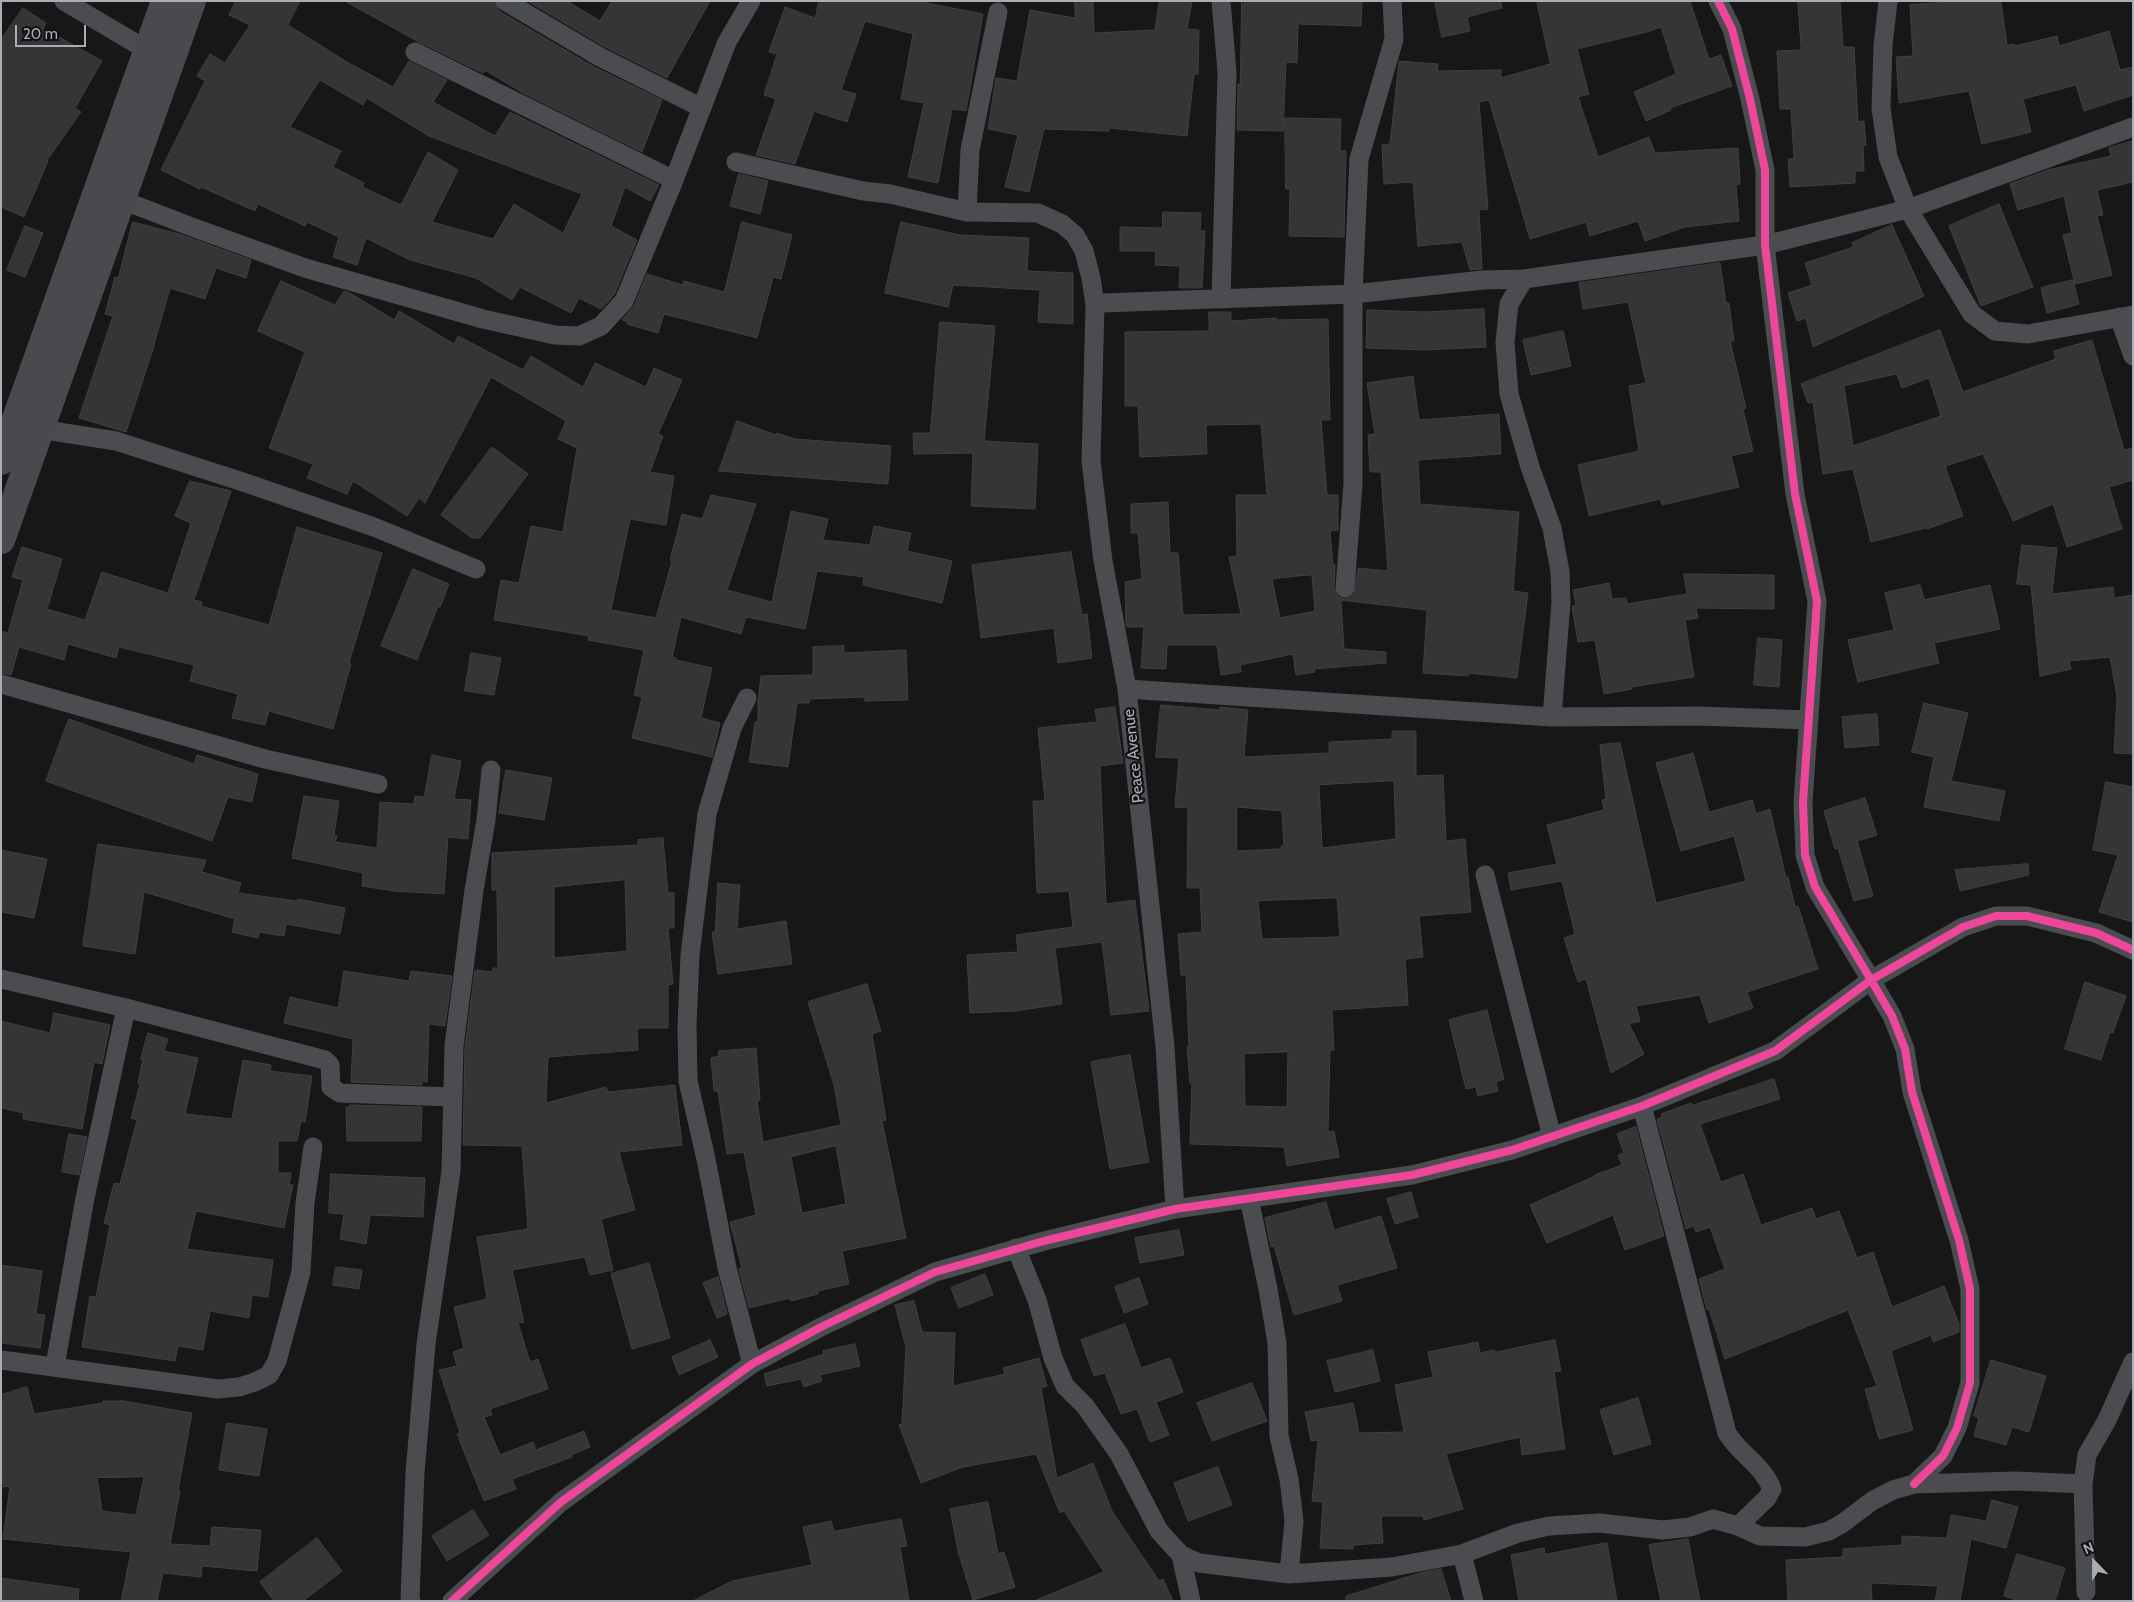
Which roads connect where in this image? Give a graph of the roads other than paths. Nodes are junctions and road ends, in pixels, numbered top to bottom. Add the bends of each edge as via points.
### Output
1 (64, 1) edge
2 (165, 1) edge
3 (192, 1) edge
4 (505, 1) edge
5 (751, 1) edge
6 (1221, 1) edge
7 (1392, 1) edge
8 (1718, 1) edge
9 (1888, 1) edge
10 (998, 12) dead end
11 (146, 50) junction
12 (415, 52) dead end
13 (702, 108) junction
14 (2133, 127) edge
15 (736, 162) dead end
16 (674, 180) junction
17 (122, 200) junction
18 (1908, 209) junction
19 (968, 212) junction
20 (1765, 245) junction
21 (1524, 280) junction
22 (1353, 294) junction
23 (1221, 298) junction
24 (1094, 305) junction
25 (2126, 316) edge
26 (2133, 356) edge
27 (40, 430) junction
28 (4, 447) edge
29 (1, 540) edge
30 (476, 569) dead end
31 (1345, 588) dead end
32 (1, 684) edge
33 (1127, 689) junction
34 (747, 698) dead end
35 (1552, 717) junction
36 (1809, 720) junction
37 (491, 770) dead end
38 (378, 784) dead end
39 (1485, 875) dead end
40 (2133, 950) edge
41 (1, 979) edge
42 (1871, 980) junction
43 (126, 1008) junction
44 (452, 1097) junction
45 (1642, 1106) junction
46 (1552, 1137) junction
47 (313, 1147) dead end
48 (1249, 1198) junction
49 (1175, 1208) junction
50 (1016, 1248) junction
51 (1, 1360) edge
52 (2133, 1362) edge
53 (752, 1364) junction
54 (55, 1366) junction
55 (1914, 1484) junction
56 (2083, 1484) junction
57 (1738, 1526) junction
58 (1462, 1554) junction
59 (1181, 1556) junction
60 (1289, 1574) junction
61 (2086, 1592) dead end
62 (411, 1601) edge
63 (452, 1601) edge
64 (1191, 1601) edge
65 (1474, 1601) edge

1 - 11 street
2 - 11 street
3 - 17 street
4 - 13 street via 600,57
5 - 13 street via 727,42
6 - 23 street via 1227,72
7 - 22 street via 1394,39 1359,158
8 - 20 street via 1732,28 1765,170
9 - 18 street via 1882,46 1881,108 1888,158
10 - 19 street via 970,150
11 - 28 street
12 - 16 street
13 - 16 street
14 - 18 street
15 - 19 street, Peace Avenue
16 - 17 street via 624,302 601,326 579,336 483,319 305,268
17 - 27 street
18 - 20 street
18 - 25 street via 1972,314 1995,331 2028,334
19 - 24 street, Peace Avenue via 1038,213 1062,224 1075,235 1084,251
20 - 21 street
20 - 36 street via 1795,494 1817,601
21 - 22 street via 1483,280
21 - 35 street via 1509,304 1505,342 1509,394 1552,528 1560,572
22 - 23 street
22 - 31 street via 1353,484
23 - 24 street
24 - 33 street, Peace Avenue via 1091,461 1103,561
25 - 26 street
27 - 29 street
27 - 30 street via 116,442 243,482 374,527
32 - 38 street via 264,759
33 - 35 street
33 - 49 street, Peace Avenue via 1166,1047
34 - 53 street via 732,728 707,814 690,955 687,1026 688,1081 726,1268
35 - 36 street via 1699,716
36 - 42 street via 1803,802 1805,855 1815,887
37 - 44 street via 454,1046
39 - 46 street
40 - 42 street via 2096,933 2027,916 1996,916 1963,927
41 - 43 street
42 - 45 street via 1775,1051
42 - 55 street via 1892,1016 1905,1049 1912,1092 1959,1240 1970,1289 1970,1383 1958,1428 1943,1456
43 - 44 street via 325,1060 330,1065 331,1087 340,1093
43 - 54 street via 85,1198
44 - 62 street via 451,1171 426,1344 415,1473
45 - 46 street
45 - 57 street via 1728,1433 1735,1446 1754,1460 1772,1489
46 - 48 street via 1412,1175
47 - 54 street via 305,1203 301,1272 276,1361 269,1374 239,1387 218,1389
48 - 49 street
48 - 60 street via 1277,1343 1279,1436 1294,1521
49 - 50 street
50 - 53 street via 935,1272
50 - 59 street via 1065,1386 1085,1406 1119,1454 1159,1531
51 - 54 street
52 - 56 street via 2087,1455
53 - 63 street via 561,1502
55 - 56 street via 2016,1481
55 - 57 street via 1886,1494 1829,1531 1805,1537 1760,1536
56 - 61 street
57 - 58 street via 1713,1519 1690,1527 1663,1530 1599,1523 1549,1526 1518,1532
58 - 60 street via 1392,1567
58 - 65 street
59 - 60 street via 1199,1563
59 - 64 street

